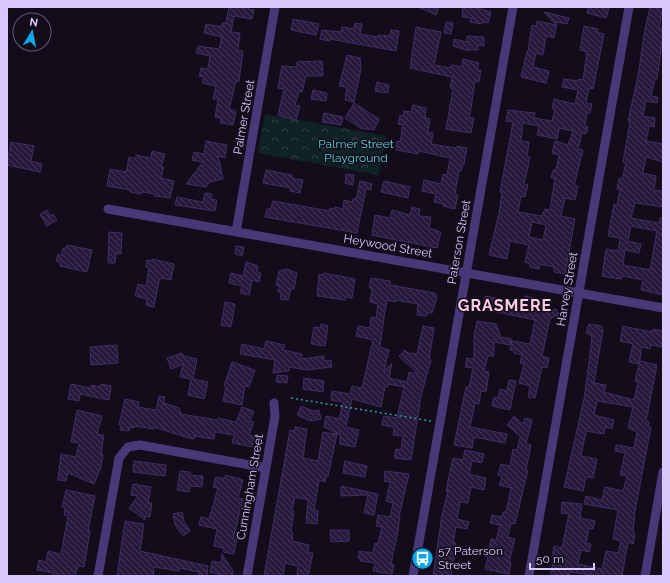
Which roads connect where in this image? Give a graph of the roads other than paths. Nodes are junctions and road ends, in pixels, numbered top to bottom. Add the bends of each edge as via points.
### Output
1 (275, 7) edge
2 (513, 7) edge
3 (629, 7) edge
4 (108, 209) dead end
5 (236, 232) junction
6 (466, 272) junction
7 (579, 293) junction
8 (663, 308) edge
9 (274, 403) dead end
10 (266, 468) junction
11 (663, 472) edge
12 (98, 576) edge
13 (247, 576) edge
14 (413, 576) edge
15 (529, 576) edge
16 (645, 576) edge

1 - 5 street, Palmer Street
2 - 6 street, Paterson Street
3 - 7 street, Harvey Street
4 - 5 street, Heywood Street
5 - 6 street, Heywood Street
6 - 7 street, Heywood Street
6 - 14 street, Paterson Street
7 - 8 street, Heywood Street
7 - 15 street, Harvey Street
9 - 10 street, Cunningham Street via 275,416
10 - 12 street via 140,445 128,447 119,458
10 - 13 street, Cunningham Street
11 - 16 street

